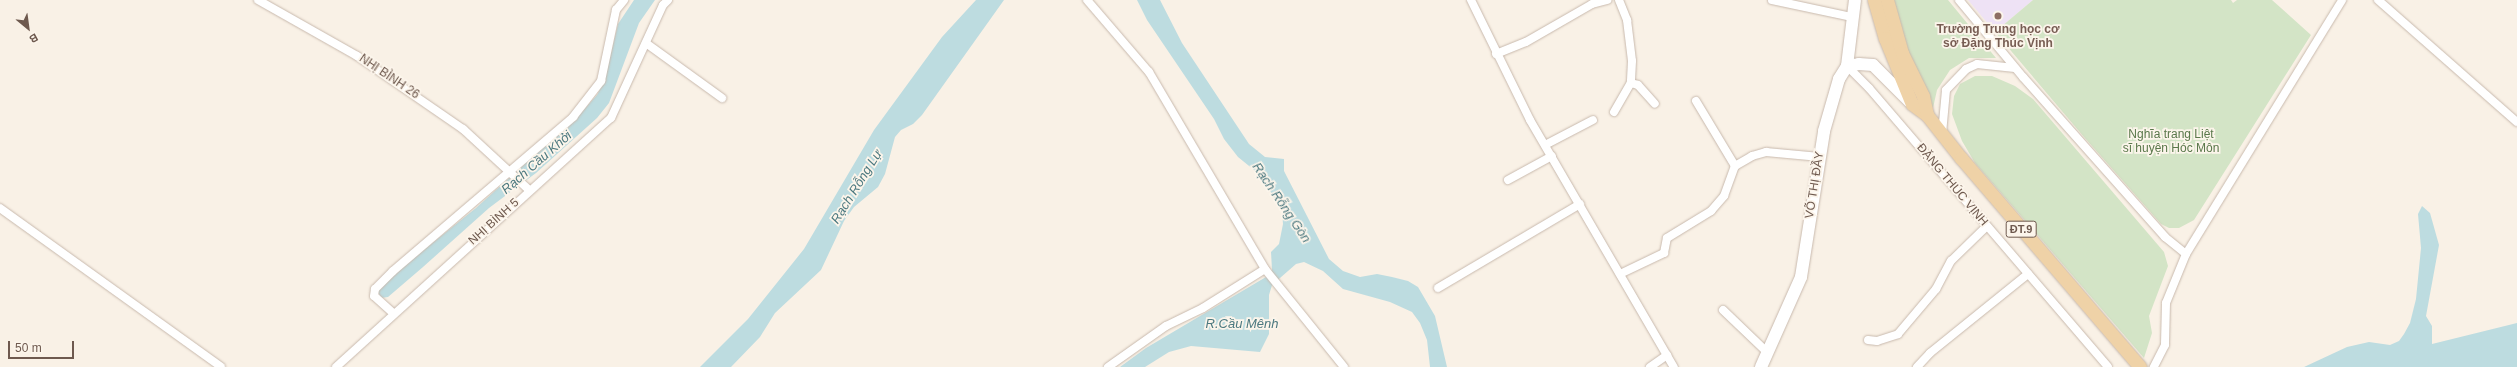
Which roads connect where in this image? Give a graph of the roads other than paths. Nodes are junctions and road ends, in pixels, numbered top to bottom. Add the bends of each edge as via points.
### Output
1 (258, 0) edge
2 (624, 0) edge
3 (668, 0) edge
4 (1087, 0) edge
5 (1471, 0) edge
6 (1607, 0) edge
7 (1619, 0) edge
8 (1772, 0) edge
9 (1855, 0) edge
10 (1874, 0) edge
11 (1887, 0) edge
12 (1959, 0) edge
13 (2342, 0) edge
14 (2378, 0) edge
15 (1852, 17) junction
16 (646, 43) junction
17 (1496, 54) junction
18 (1847, 66) junction
19 (2015, 68) junction
20 (1631, 83) junction
21 (722, 98) dead end
22 (1696, 101) dead end
23 (1655, 104) dead end
24 (1912, 104) junction
25 (1614, 112) dead end
26 (1927, 115) junction
27 (1593, 120) dead end
28 (2517, 122) edge
29 (1942, 134) junction
30 (1545, 145) junction
31 (1552, 156) junction
32 (1820, 157) junction
33 (1735, 166) junction
34 (510, 171) junction
35 (1508, 180) dead end
36 (527, 188) junction
37 (1580, 204) junction
38 (0, 208) edge
39 (1987, 226) junction
40 (2186, 254) junction
41 (1267, 270) junction
42 (1620, 274) junction
43 (2028, 274) junction
44 (1438, 288) dead end
45 (1723, 310) dead end
46 (393, 313) junction
47 (1868, 340) dead end
48 (1768, 352) junction
49 (1667, 355) junction
50 (221, 367) edge
51 (336, 367) edge
52 (1108, 367) edge
53 (1344, 367) edge
54 (1650, 367) edge
55 (1674, 367) edge
56 (1761, 367) edge
57 (1917, 367) edge
58 (2108, 367) edge
59 (2140, 367) edge
60 (2154, 367) edge

1 - 34 street, NHỊ BÌNH 26 via 357,56 463,129
2 - 34 street via 616,10 601,81 573,117
3 - 16 street, NHỊ BÌNH 5 via 663,5
4 - 41 street via 1150,72
5 - 17 street
6 - 17 street via 1592,4 1526,42
7 - 20 street via 1626,20 1632,61
8 - 15 street
9 - 15 street, VÕ THỊ ĐẦY
10 - 24 main road via 1885,38
11 - 26 main road, ĐT.9 via 1902,53 1923,96
12 - 19 street
13 - 40 street
14 - 28 street
15 - 18 street, VÕ THỊ ĐẦY
16 - 21 street
16 - 36 street, NHỊ BÌNH 5 via 610,118
17 - 30 street
18 - 24 street via 1873,65
18 - 32 street, VÕ THỊ ĐẦY via 1839,79 1824,132
18 - 39 street, ĐẶNG THÚC VỊNH via 1869,88
19 - 29 street via 1977,64 1966,69 1946,90
19 - 40 street via 2166,237
20 - 23 street via 1638,85
20 - 25 street
22 - 33 street
24 - 26 main road, ĐT.9
26 - 29 main road, ĐT.9
27 - 30 street
29 - 59 main road, ĐT.9
30 - 31 street
31 - 35 street
31 - 37 street
32 - 33 street via 1766,152 1752,156
32 - 48 street, VÕ THỊ ĐẦY via 1801,277
33 - 42 street via 1724,196 1711,211 1667,238 1664,253
34 - 36 street, NHỊ BÌNH 26
34 - 46 street via 375,289 374,296
36 - 46 street, NHỊ BÌNH 5
37 - 42 street
37 - 44 street
38 - 50 street
39 - 43 street, ĐẶNG THÚC VỊNH
39 - 47 street via 1951,261 1936,289 1898,334 1877,341
40 - 60 street via 2166,304 2165,345
41 - 52 street via 1203,308 1166,326
41 - 53 street
42 - 49 street
43 - 57 street via 1930,353
43 - 58 street, ĐẶNG THÚC VỊNH
45 - 48 street
46 - 51 street, NHỊ BÌNH 5
48 - 56 street, VÕ THỊ ĐẦY
49 - 54 street
49 - 55 street

